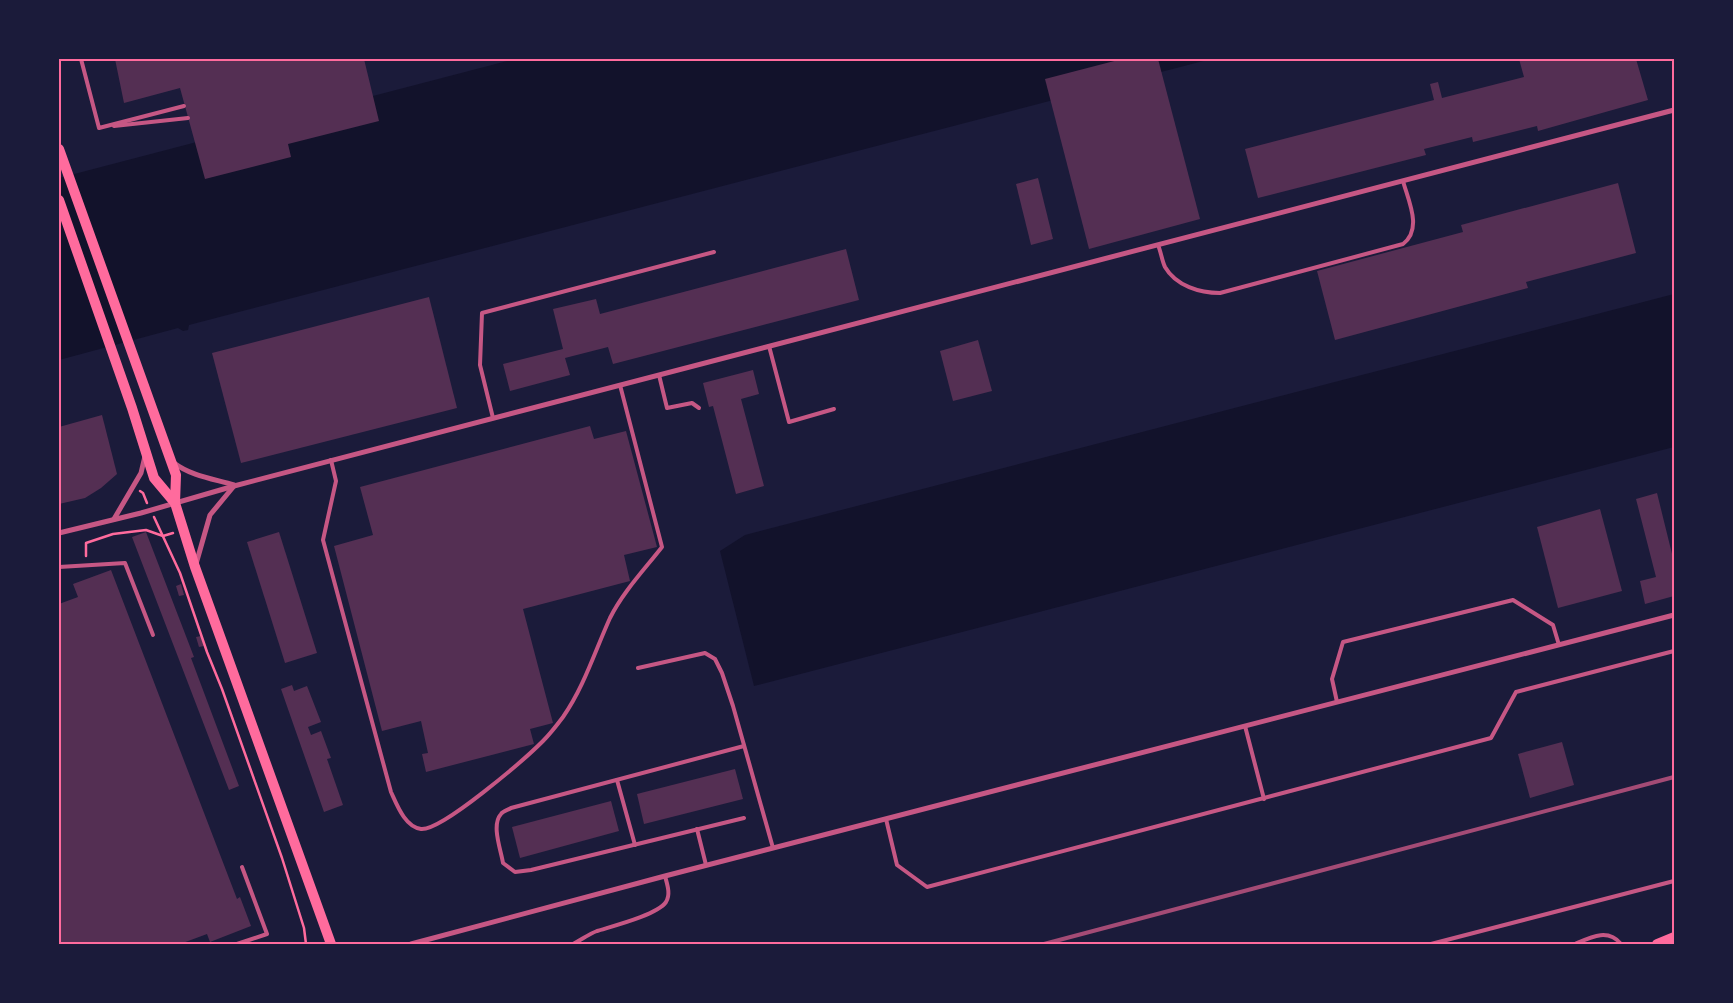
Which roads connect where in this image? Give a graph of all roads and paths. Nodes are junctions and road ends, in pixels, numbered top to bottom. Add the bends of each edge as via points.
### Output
1 (81, 59) edge
2 (184, 106) dead end
3 (1674, 110) edge
4 (188, 118) dead end
5 (99, 128) junction
6 (59, 149) edge
7 (1403, 181) junction
8 (59, 200) edge
9 (1158, 245) junction
10 (714, 252) dead end
11 (769, 346) junction
12 (659, 375) junction
13 (620, 385) junction
14 (699, 408) dead end
15 (834, 409) dead end
16 (494, 418) junction
17 (146, 454) junction
18 (331, 460) junction
19 (170, 461) junction
20 (234, 486) junction
21 (134, 487) junction
22 (175, 503) junction
23 (150, 510) junction
24 (113, 519) junction
25 (59, 533) edge
26 (163, 536) junction
27 (87, 565) junction
28 (195, 566) junction
29 (59, 567) edge
30 (1674, 615) edge
31 (153, 635) dead end
32 (1559, 645) junction
33 (1674, 651) edge
34 (638, 668) dead end
35 (1337, 702) junction
36 (1245, 726) junction
37 (744, 746) junction
38 (617, 780) junction
39 (1264, 799) junction
40 (744, 818) dead end
41 (886, 819) junction
42 (697, 830) junction
43 (635, 844) junction
44 (773, 848) junction
45 (706, 865) junction
46 (242, 867) dead end
47 (665, 876) junction
48 (1674, 881) edge
49 (1674, 937) edge
50 (236, 944) edge
51 (306, 944) edge
52 (331, 944) edge
53 (411, 944) edge
54 (573, 944) edge
55 (1431, 944) edge
56 (1575, 944) edge
57 (1621, 944) edge
58 (1657, 944) edge

1 - 5 lane
2 - 5 lane
3 - 7 street
4 - 5 lane
6 - 19 main road
7 - 9 street
7 - 9 lane via 1414,223 1409,240 1248,286 1220,293 1192,289 1166,268
8 - 17 main road
9 - 11 street
10 - 16 lane via 482,313 480,365
11 - 12 street
11 - 15 lane via 789,422
12 - 13 street
12 - 14 lane via 667,408 692,403
13 - 16 street
13 - 18 lane via 662,547 611,616 563,717 505,775 430,828 413,827 403,816 391,792 323,540 336,480
16 - 18 street
17 - 21 street
17 - 22 main road via 154,478
18 - 20 street
19 - 20 street via 182,469
19 - 22 main road via 176,475
20 - 22 street
20 - 28 street via 210,515
21 - 23 path via 143,493
21 - 24 street
22 - 23 street
22 - 28 main road
23 - 24 street
23 - 26 path
24 - 25 street
26 - 27 path via 146,530 113,534 86,542
26 - 51 path via 180,573 279,848
27 - 29 lane
27 - 31 lane via 125,563
28 - 52 main road
30 - 32 street
32 - 35 street
32 - 35 lane via 1553,625 1513,600 1343,642 1332,679
33 - 39 lane via 1516,692 1491,738
34 - 37 lane via 705,653 715,660
35 - 36 street
36 - 39 lane
36 - 41 street
37 - 38 lane
37 - 44 lane
38 - 43 lane
38 - 43 lane via 502,813 497,820 497,831 503,863 515,872 531,870
39 - 41 lane via 927,887 897,865
40 - 42 lane
41 - 44 street
42 - 43 lane
42 - 45 lane
44 - 45 street
45 - 47 street
46 - 50 lane via 268,934
47 - 53 street
47 - 54 lane via 668,897 665,904 649,914 595,932
48 - 55 lane
49 - 58 main road
56 - 57 lane via 1600,934 1611,936

